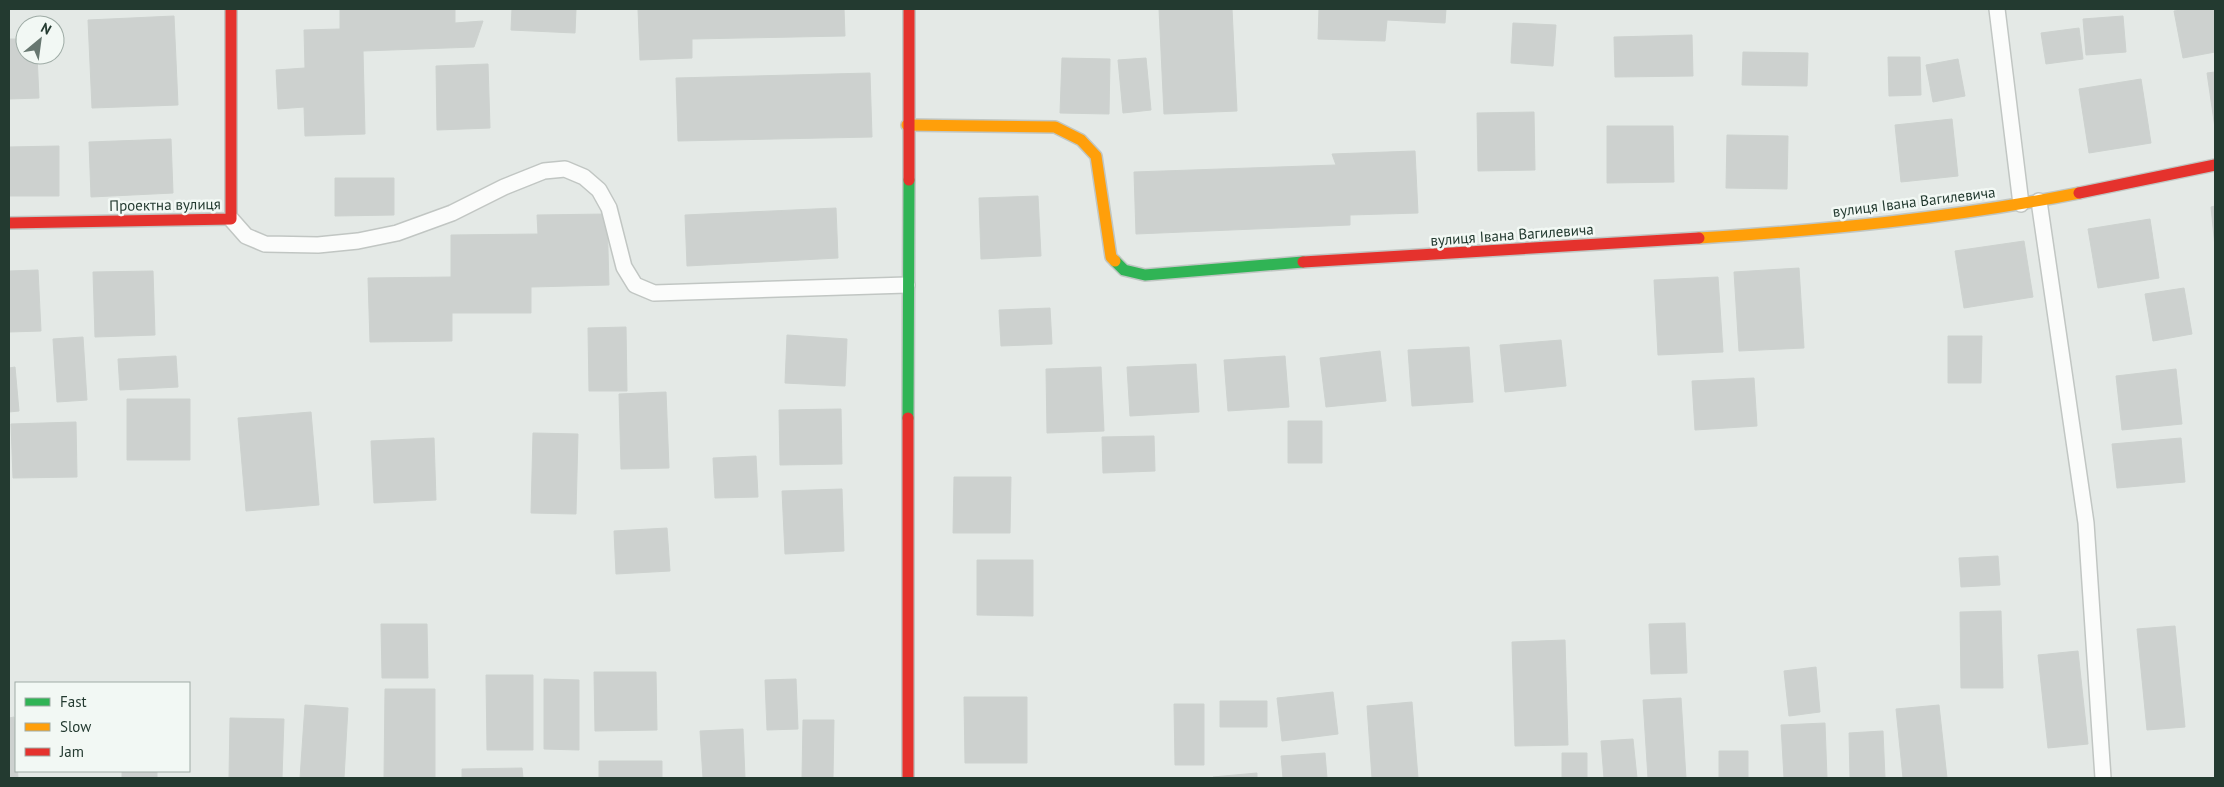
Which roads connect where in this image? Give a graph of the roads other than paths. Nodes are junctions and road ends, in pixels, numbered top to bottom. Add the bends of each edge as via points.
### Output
1 (231, 9) edge
2 (908, 9) edge
3 (1997, 9) edge
4 (907, 125) junction
5 (2215, 165) edge
6 (2039, 201) junction
7 (2021, 204) junction
8 (231, 219) junction
9 (9, 223) edge
10 (907, 285) junction
11 (908, 778) edge
12 (2103, 778) edge

1 - 8 street, Проектна вулиця
2 - 4 street
3 - 7 lane
4 - 7 street, вулиця Івана Вагилевича via 1055,127 1081,140 1096,156 1111,257 1124,270 1145,275 1795,232
4 - 10 street
5 - 6 street, вулиця Івана Вагилевича
6 - 7 street, вулиця Івана Вагилевича
6 - 12 lane via 2086,523
8 - 9 street, Проектна вулиця
8 - 10 lane via 246,236 265,244 318,245 358,241 397,233 452,213 544,171 565,169 584,177 599,190 608,208 624,267 635,285 654,293
10 - 11 street

